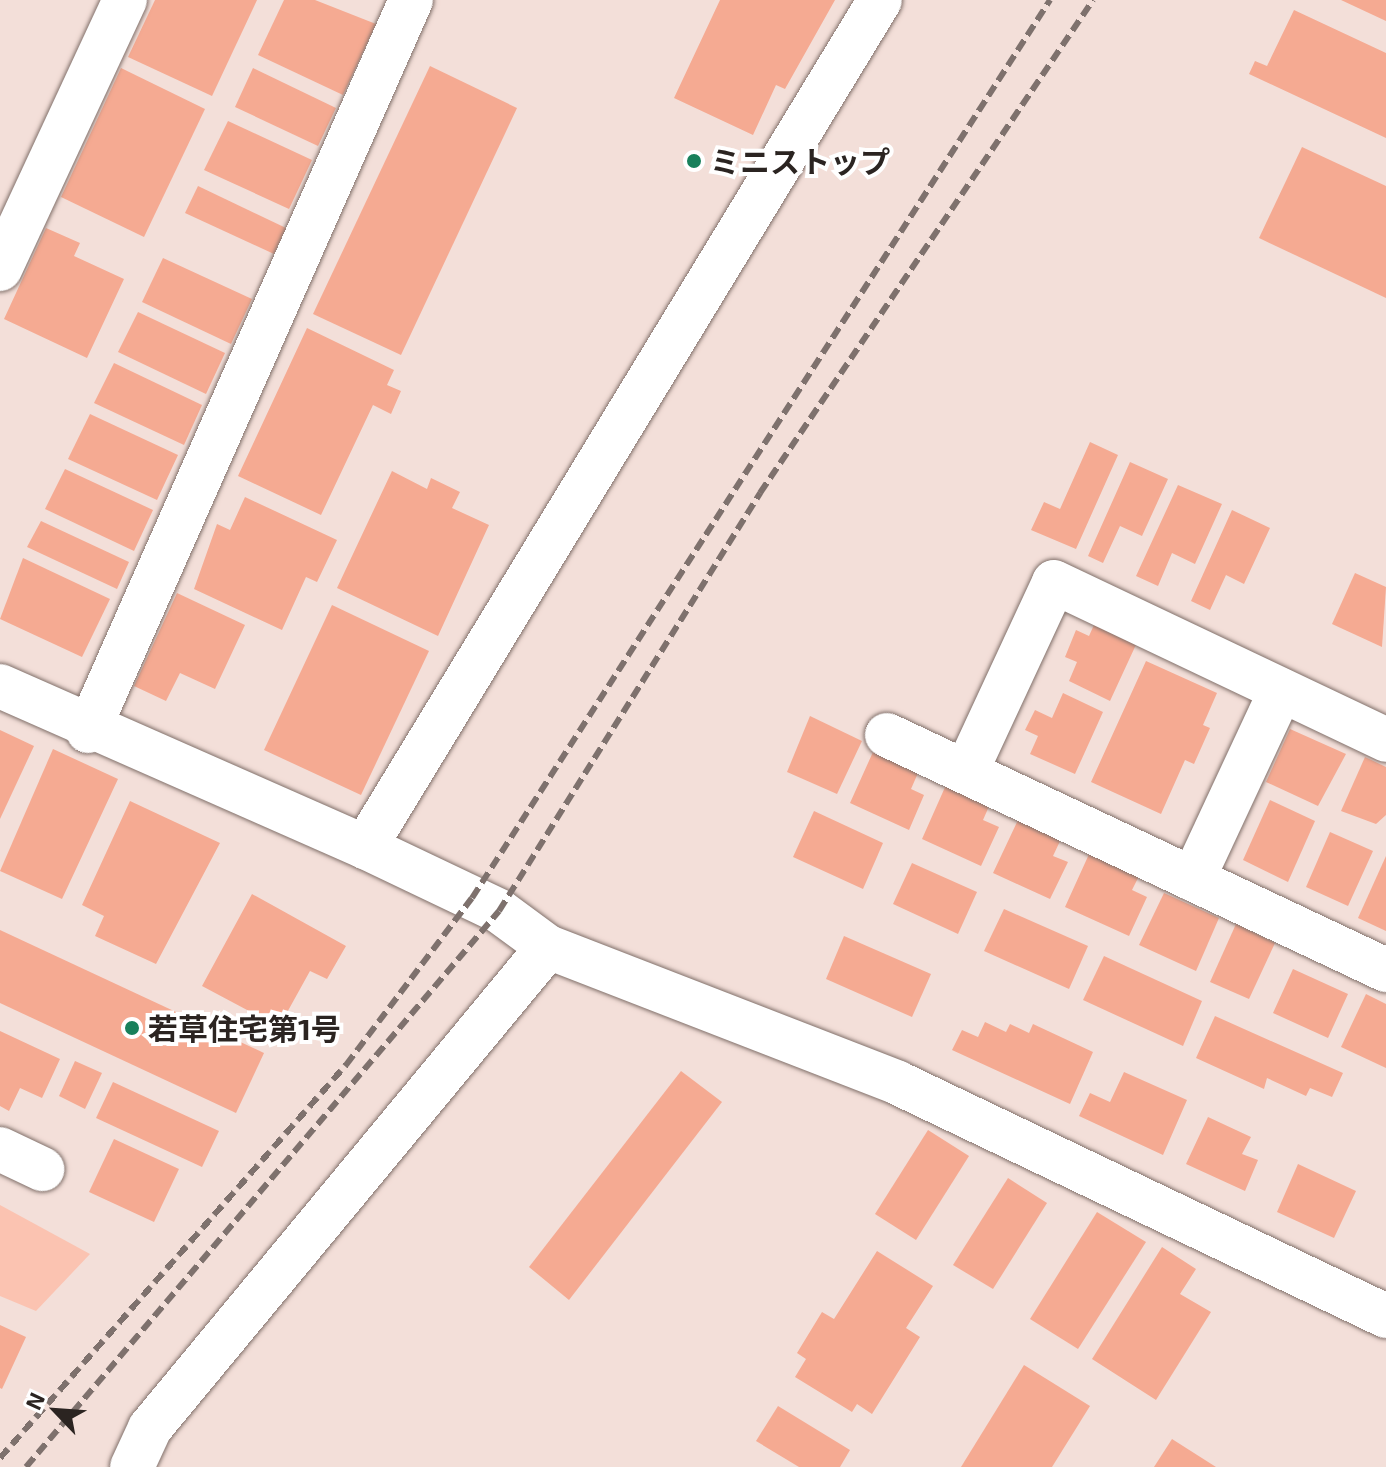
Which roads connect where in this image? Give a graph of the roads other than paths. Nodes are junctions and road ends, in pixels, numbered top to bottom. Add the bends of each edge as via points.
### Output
1 (125, 0) edge
2 (411, 0) edge
3 (880, 0) edge
4 (0, 269) edge
5 (0, 686) edge
6 (1281, 690) junction
7 (88, 731) junction
8 (887, 735) dead end
9 (1386, 740) edge
10 (966, 772) junction
11 (365, 847) junction
12 (1193, 879) junction
13 (548, 947) junction
14 (1386, 970) edge
15 (0, 1149) edge
16 (42, 1169) dead end
17 (1386, 1316) edge
18 (132, 1467) edge

1 - 4 street
2 - 7 street
3 - 11 street
5 - 7 street
6 - 9 street
6 - 10 street via 1054,582
6 - 12 street
7 - 11 street
8 - 10 street
10 - 12 street
11 - 13 street via 499,911
12 - 14 street
13 - 17 street via 898,1083
13 - 18 street via 150,1428
15 - 16 street

